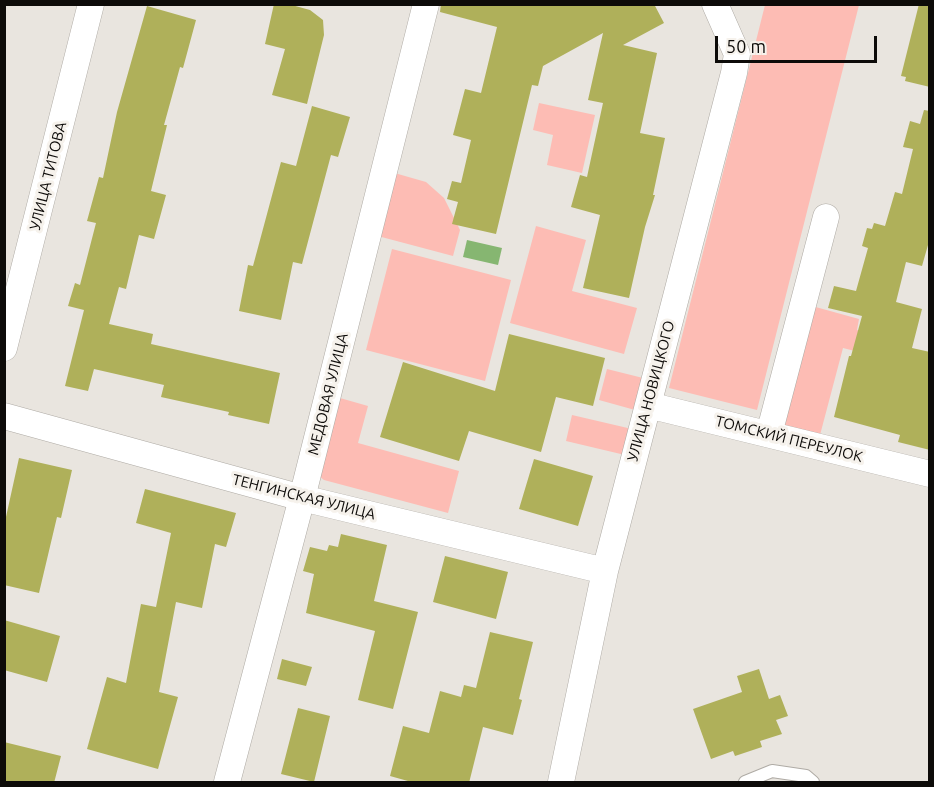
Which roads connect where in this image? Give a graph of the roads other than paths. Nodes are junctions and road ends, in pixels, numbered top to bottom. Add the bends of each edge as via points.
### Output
1 (91, 4) edge
2 (426, 4) edge
3 (715, 4) edge
4 (826, 217) dead end
5 (4, 348) edge
6 (648, 405) junction
7 (4, 416) edge
8 (769, 434) junction
9 (930, 474) edge
10 (302, 498) junction
11 (605, 571) junction
12 (227, 783) edge
13 (561, 783) edge
14 (745, 783) edge
15 (813, 783) edge

1 - 5 street, УЛИЦА ТИТОВА
2 - 10 street, МЕДОВАЯ УЛИЦА
3 - 6 street, УЛИЦА НОВИЦКОГО via 736,54 734,73
4 - 8 street
6 - 8 street, ТОМСКИЙ ПЕРЕУЛОК
6 - 11 street, УЛИЦА НОВИЦКОГО
7 - 10 street, ТЕНГИНСКАЯ УЛИЦА
8 - 9 street, ТОМСКИЙ ПЕРЕУЛОК
10 - 11 street, ТЕНГИНСКАЯ УЛИЦА
10 - 12 street, МЕДОВАЯ УЛИЦА
11 - 13 street, УЛИЦА НОВИЦКОГО
14 - 15 lane via 772,771 806,776

